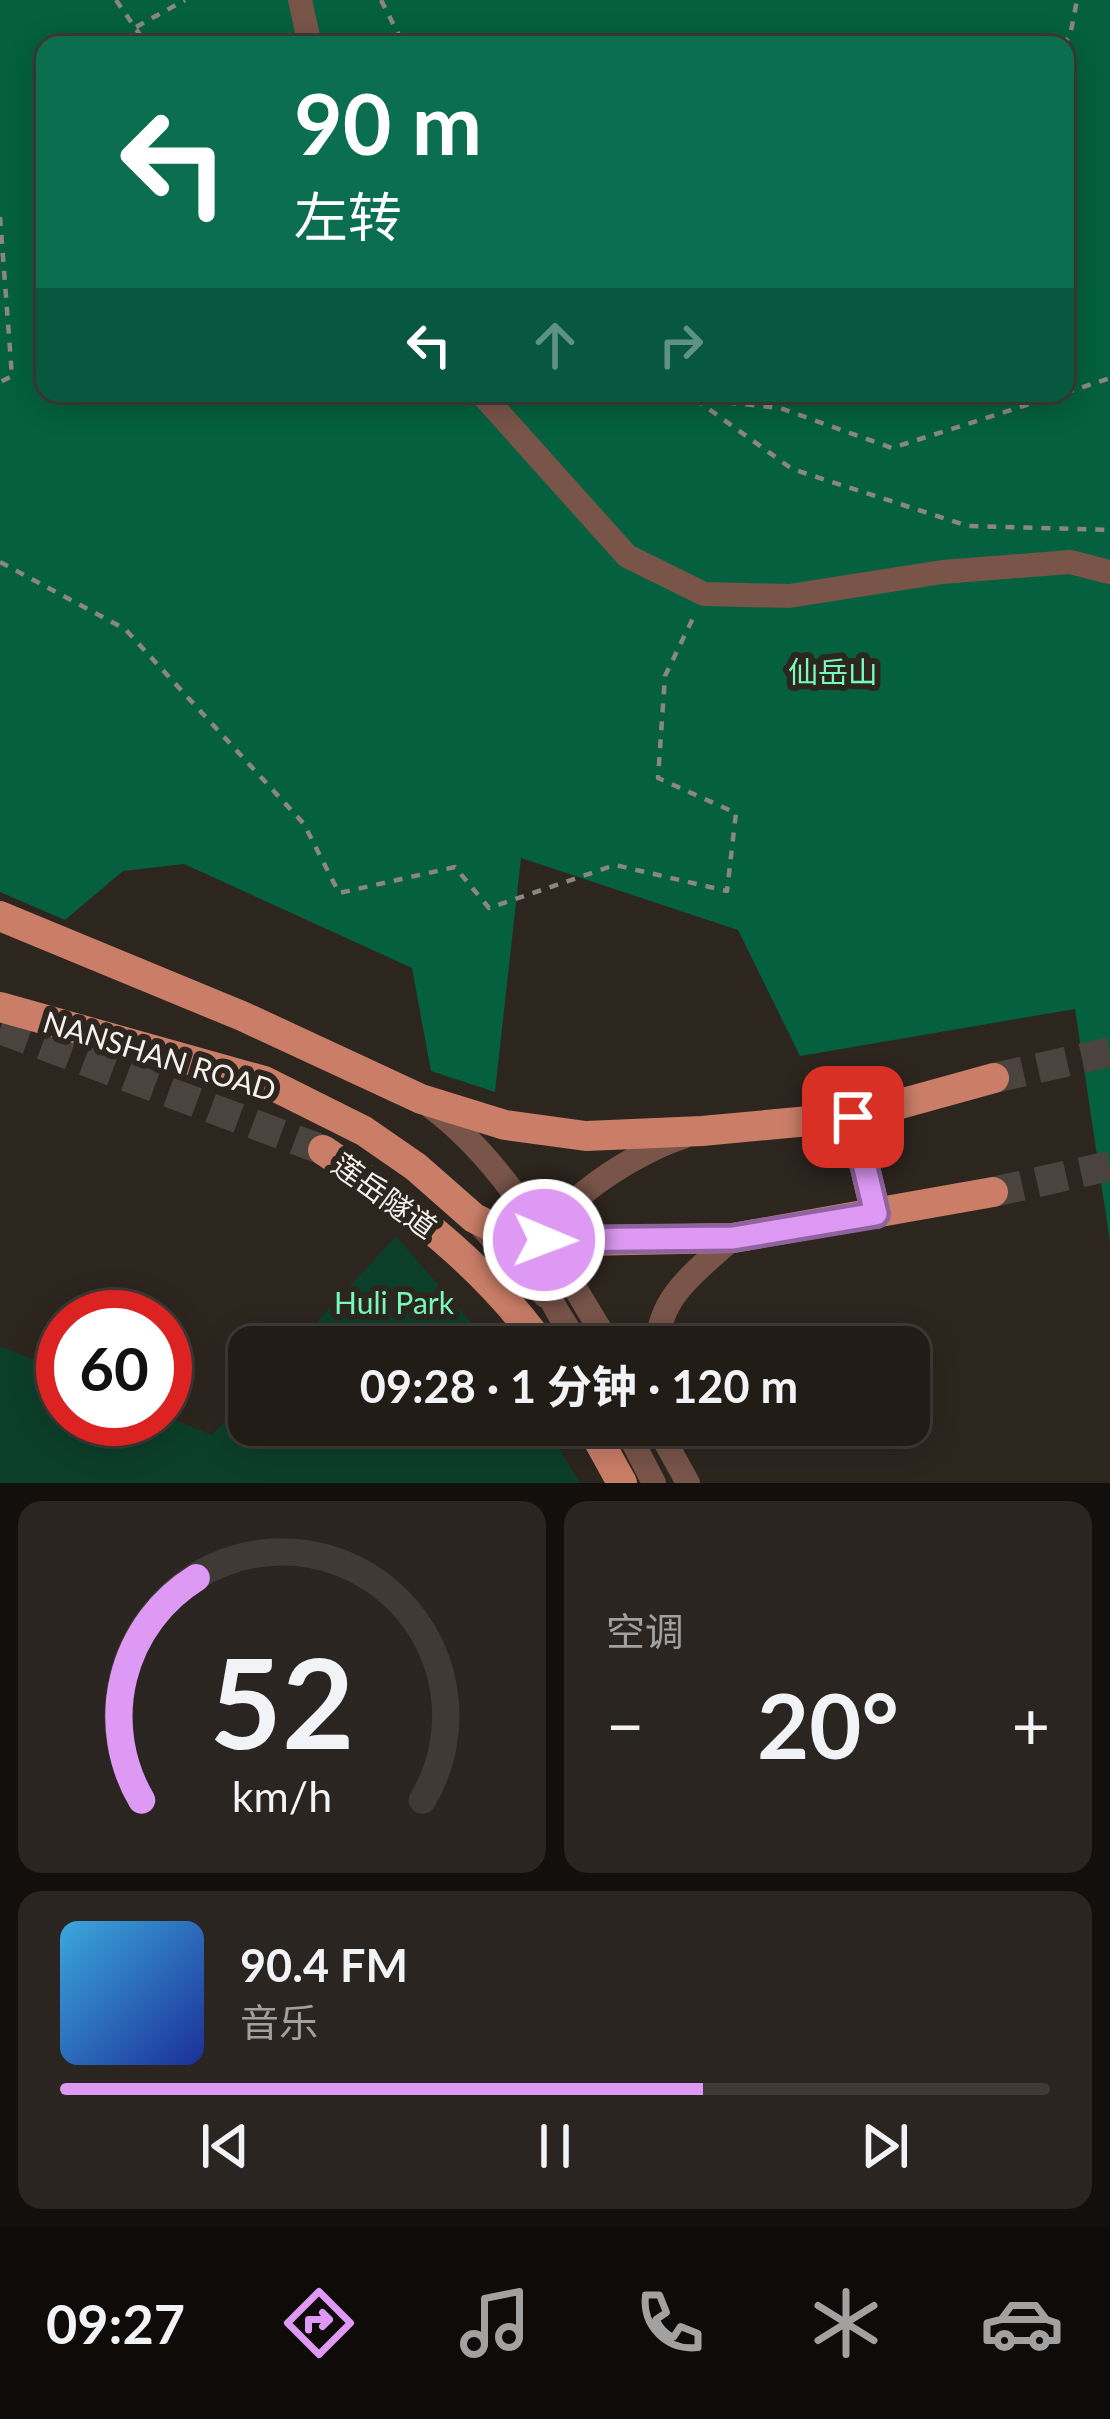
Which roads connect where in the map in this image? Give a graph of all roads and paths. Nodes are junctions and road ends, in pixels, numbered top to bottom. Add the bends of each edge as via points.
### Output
1 (116, 0) edge
2 (185, 0) edge
3 (300, 0) edge
4 (381, 0) edge
5 (1077, 0) edge
6 (136, 27) junction
7 (142, 36) edge
8 (308, 36) edge
9 (399, 36) edge
10 (1070, 36) edge
11 (0, 217) edge
12 (1110, 378) edge
13 (0, 382) edge
14 (1074, 390) edge
15 (489, 402) edge
16 (699, 402) edge
17 (727, 402) edge
18 (1037, 402) edge
19 (1110, 530) edge
20 (0, 562) edge
21 (1110, 572) edge
22 (704, 594) junction
23 (0, 916) edge
24 (0, 1007) edge
25 (994, 1078) tunnel mouth
26 (421, 1100) junction
27 (853, 1117) junction
28 (702, 1131) junction
29 (323, 1150) tunnel mouth
30 (993, 1192) tunnel mouth
31 (876, 1214) junction
32 (474, 1218) junction
33 (733, 1238) junction
34 (544, 1240) junction
35 (556, 1308) junction
36 (525, 1326) edge
37 (567, 1326) edge
38 (597, 1326) edge
39 (658, 1326) edge
40 (602, 1446) edge
41 (634, 1446) edge
42 (668, 1446) edge
43 (676, 1446) edge
44 (684, 1475) edge
45 (622, 1483) edge
46 (653, 1483) edge

1 - 6 path
2 - 6 path
3 - 8 street
4 - 9 path
5 - 10 path
6 - 7 path
11 - 13 path via 12,376
12 - 14 path
15 - 22 street via 627,556
16 - 19 path via 792,469 968,526
17 - 18 path via 780,407 892,448
20 - 22 path via 125,629 304,824 339,893 454,867 489,908 615,865 727,891 736,813 658,778 664,676
21 - 22 street via 1070,562 789,596
23 - 26 main road, NANSHAN ROAD
24 - 32 main road, NANSHAN ROAD via 264,1082 364,1131
25 - 27 main road, NANSHAN ROAD
26 - 28 main road, NANSHAN ROAD via 505,1125 586,1136
26 - 34 street via 502,1175
27 - 28 main road, NANSHAN ROAD
27 - 31 main road
28 - 34 street via 633,1157 567,1210
29 - 36 main road, 莲岳隧道 via 463,1253
30 - 31 main road, NANSHAN ROAD
31 - 33 main road, NANSHAN ROAD
32 - 34 main road, NANSHAN ROAD via 513,1237
32 - 35 street
33 - 34 main road, NANSHAN ROAD
33 - 39 street via 671,1294
34 - 35 street via 541,1269
34 - 38 street
35 - 37 street
40 - 45 main road
41 - 46 street
42 - 44 street
43 - 44 street

